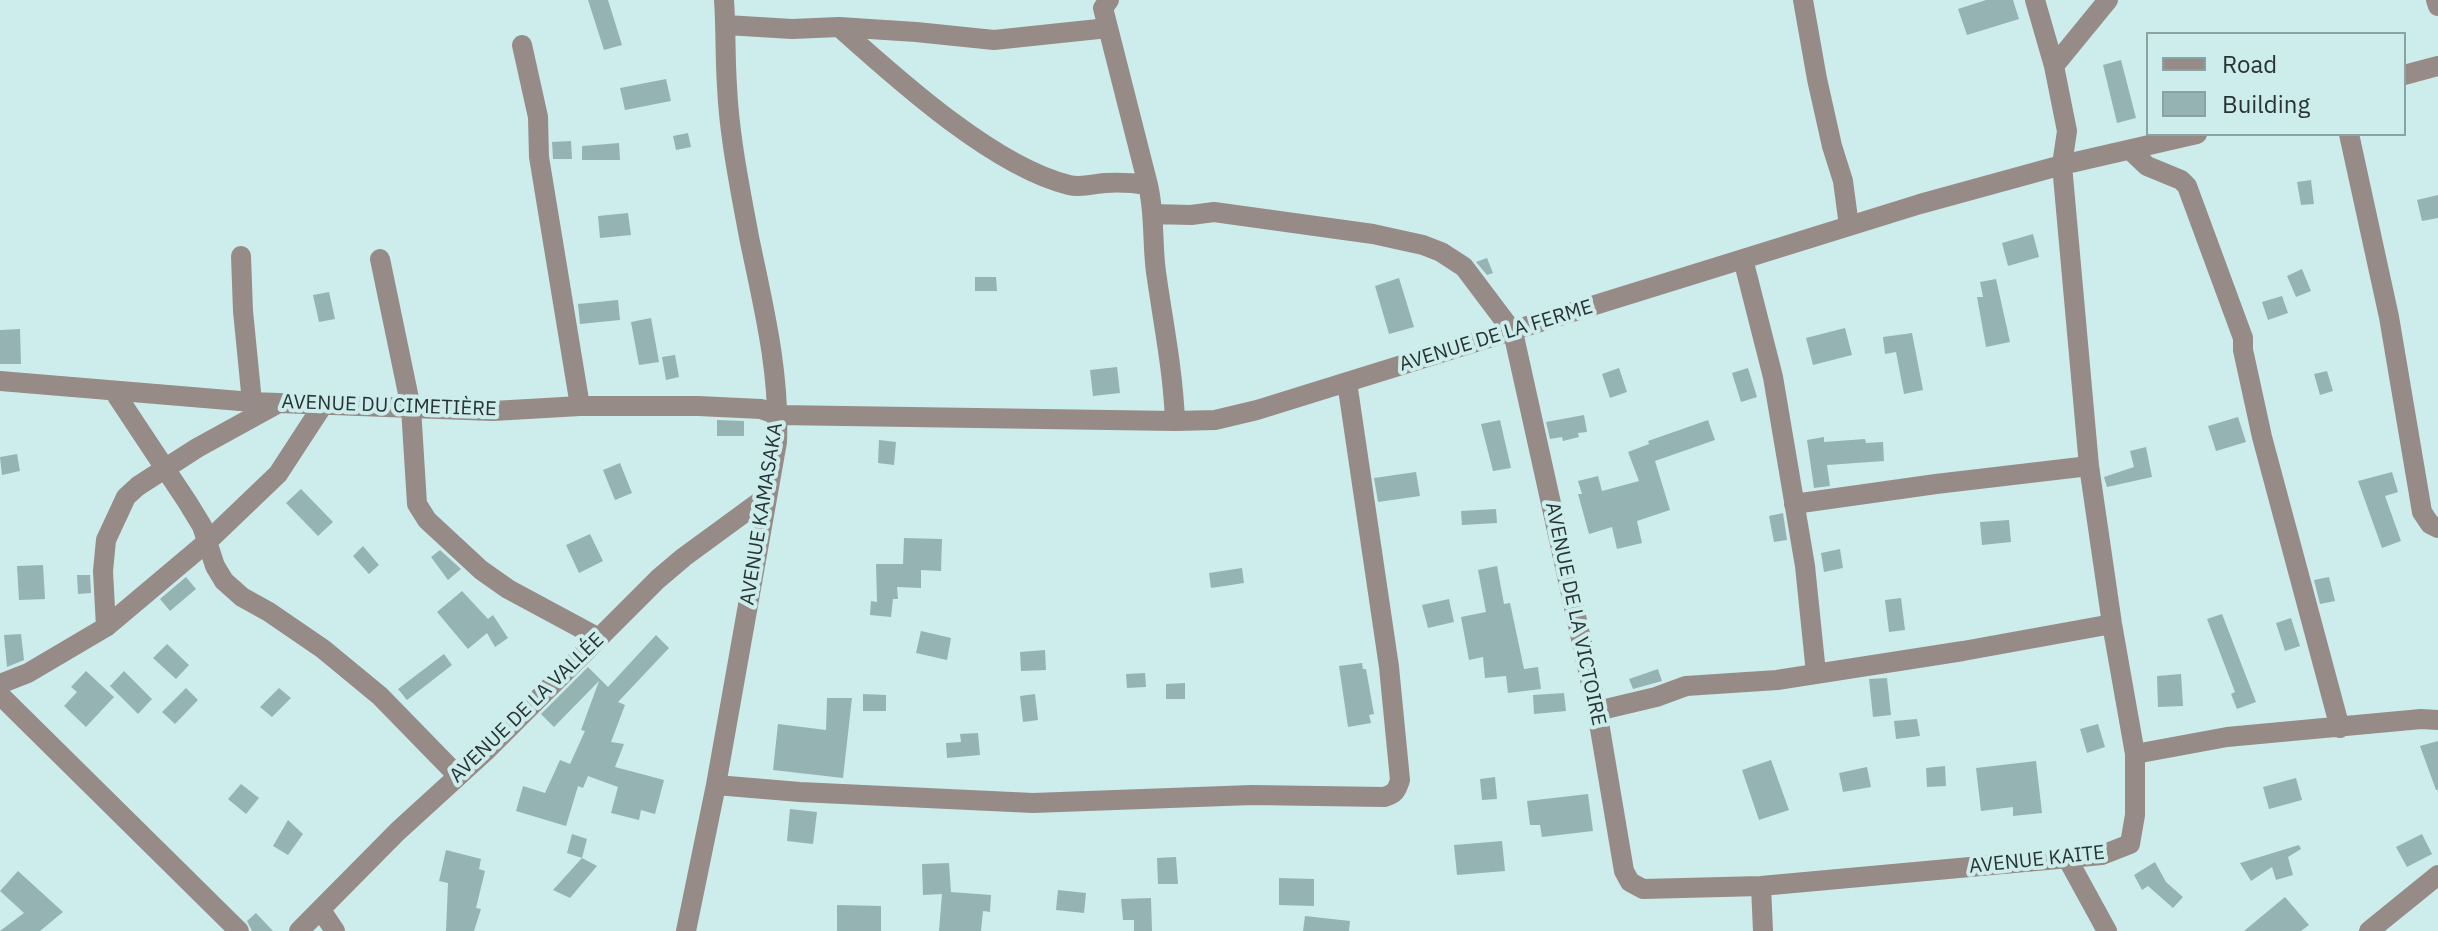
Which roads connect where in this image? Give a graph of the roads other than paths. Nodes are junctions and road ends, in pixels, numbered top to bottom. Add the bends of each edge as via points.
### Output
1 (724, 0) edge
2 (1109, 0) edge
3 (1803, 0) edge
4 (2035, 0) edge
5 (2108, 0) edge
6 (2436, 0) edge
7 (2438, 6) edge
8 (726, 25) junction
9 (839, 27) junction
10 (1108, 28) junction
11 (522, 45) dead end
12 (2054, 66) junction
13 (2438, 66) edge
14 (2406, 74) edge
15 (2189, 136) edge
16 (2349, 136) edge
17 (2130, 150) junction
18 (2062, 165) junction
19 (1148, 185) junction
20 (1153, 214) junction
21 (1849, 226) junction
22 (241, 256) dead end
23 (380, 259) dead end
24 (1743, 259) junction
25 (1513, 332) junction
26 (0, 381) edge
27 (1347, 382) junction
28 (115, 393) junction
29 (252, 402) junction
30 (278, 403) junction
31 (323, 405) junction
32 (580, 406) junction
33 (411, 408) junction
34 (778, 415) junction
35 (1175, 421) junction
36 (2089, 466) junction
37 (165, 468) junction
38 (766, 497) junction
39 (1794, 504) junction
40 (2438, 528) edge
41 (207, 542) junction
42 (2112, 624) junction
43 (106, 627) junction
44 (599, 638) junction
45 (1816, 673) junction
46 (0, 684) edge
47 (0, 695) edge
48 (1597, 711) junction
49 (2438, 720) edge
50 (2340, 728) junction
51 (2135, 754) junction
52 (458, 776) junction
53 (716, 785) junction
54 (2067, 858) junction
55 (2438, 875) edge
56 (1761, 886) junction
57 (1643, 889) joint
58 (321, 910) junction
59 (239, 931) edge
60 (299, 931) edge
61 (335, 931) edge
62 (686, 931) edge
63 (1763, 931) edge
64 (2107, 931) edge
65 (2369, 931) edge

1 - 8 street, AVENUE KAMASAKA
2 - 10 street via 1103,8
3 - 21 street
4 - 12 street
5 - 12 street
6 - 7 street
8 - 9 street
8 - 34 street, AVENUE KAMASAKA via 727,88 773,356
9 - 10 street via 994,40
9 - 19 street via 962,129 1038,174 1076,186
10 - 19 street
11 - 32 street via 538,117 539,157
12 - 18 street via 2067,131
13 - 14 street
15 - 17 street, AVENUE DE LA FERME
16 - 40 street via 2389,317 2422,512
17 - 18 street, AVENUE DE LA FERME
17 - 50 street via 2147,166 2187,186 2240,328 2262,437
18 - 21 street, AVENUE DE LA FERME
18 - 36 street
19 - 20 street
20 - 25 street via 1214,212 1423,245 1464,267
20 - 35 street
21 - 24 street, AVENUE DE LA FERME
22 - 29 street
23 - 33 street
24 - 25 street, AVENUE DE LA FERME
24 - 39 street via 1773,377
25 - 27 street, AVENUE DE LA FERME
25 - 48 street, AVENUE DE LA VICTOIRE
26 - 28 street, AVENUE DU CIMETIÈRE
27 - 35 street, AVENUE DE LA FERME via 1235,416
27 - 53 street via 1389,667 1400,780 1392,795 1033,803
28 - 29 street, AVENUE DU CIMETIÈRE
28 - 37 street
29 - 30 street, AVENUE DU CIMETIÈRE
30 - 31 street, AVENUE DU CIMETIÈRE
30 - 37 street
31 - 33 street, AVENUE DU CIMETIÈRE
31 - 41 street via 278,474
32 - 33 street, AVENUE DU CIMETIÈRE
32 - 34 street, AVENUE DU CIMETIÈRE via 734,407
33 - 44 street via 417,504 427,520 499,583
34 - 35 street, AVENUE DE LA FERME
34 - 38 street, AVENUE KAMASAKA
36 - 39 street
36 - 42 street
37 - 41 street
37 - 43 street via 126,497 112,522 103,571
38 - 44 street, AVENUE DE LA VALLÉE via 684,557
38 - 53 street, AVENUE KAMASAKA
39 - 45 street
41 - 43 street
41 - 52 street via 215,566 234,590 323,649 380,696
42 - 45 street
42 - 51 street
43 - 46 street
44 - 52 street, AVENUE DE LA VALLÉE
45 - 48 street via 1686,686
47 - 59 street
48 - 57 street, AVENUE DE LA VICTOIRE via 1624,871
49 - 50 street
50 - 51 street via 2227,737
51 - 54 street, AVENUE KAITE via 2130,844 2102,855
52 - 58 street, AVENUE DE LA VALLÉE
53 - 62 street, AVENUE KAMASAKA
54 - 56 street, AVENUE KAITE
54 - 64 street
55 - 65 street
56 - 57 street, AVENUE KAITE
56 - 63 street
58 - 60 street, AVENUE DE LA VALLÉE
58 - 61 street

